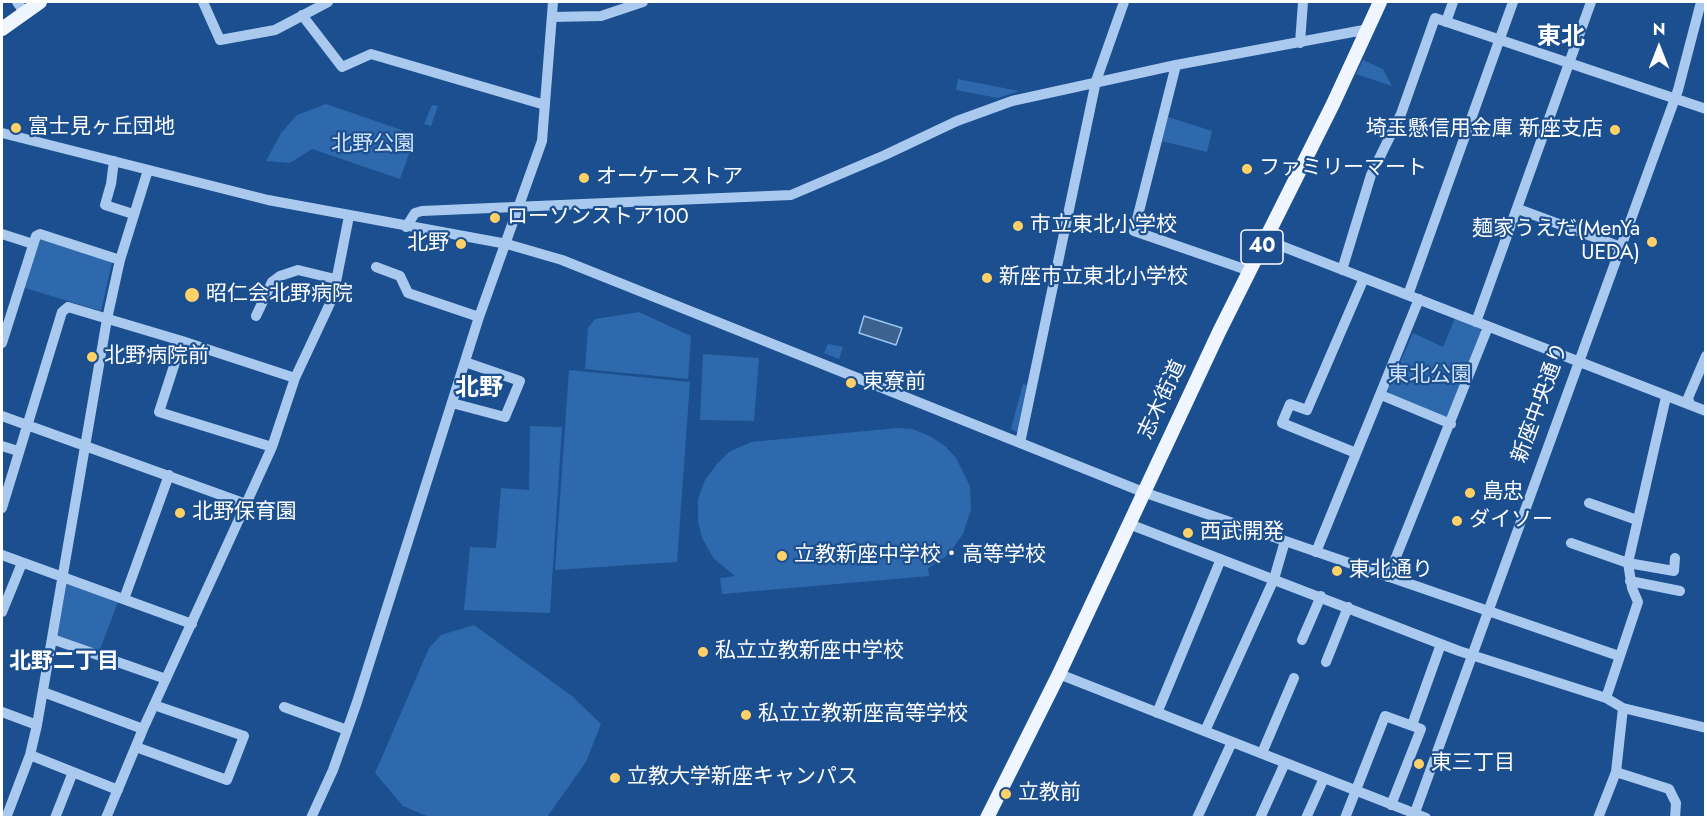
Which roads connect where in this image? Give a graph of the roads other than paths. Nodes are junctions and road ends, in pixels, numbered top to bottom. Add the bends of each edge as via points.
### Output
1 (40, 2) edge
2 (202, 2) edge
3 (328, 2) edge
4 (553, 2) edge
5 (643, 2) edge
6 (1124, 2) edge
7 (1303, 2) edge
8 (1380, 2) edge
9 (1453, 2) edge
10 (1513, 2) edge
11 (1591, 2) edge
12 (1701, 2) edge
13 (21, 7) edge
14 (302, 15) junction
15 (552, 17) junction
16 (1446, 22) junction
17 (2, 29) edge
18 (1369, 29) junction
19 (1501, 40) junction
20 (1300, 43) junction
21 (1176, 65) junction
22 (1569, 65) junction
23 (1096, 81) junction
24 (1674, 100) junction
25 (545, 105) junction
26 (1706, 109) edge
27 (2, 133) edge
28 (114, 161) junction
29 (148, 170) junction
30 (520, 207) junction
31 (1518, 209) junction
32 (133, 214) junction
33 (349, 216) junction
34 (406, 227) junction
35 (2, 234) edge
36 (1266, 240) junction
37 (33, 244) junction
38 (507, 244) junction
39 (1621, 247) junction
40 (120, 260) junction
41 (376, 267) dead end
42 (1342, 270) junction
43 (1250, 271) junction
44 (1364, 278) junction
45 (335, 279) junction
46 (1414, 297) junction
47 (256, 316) dead end
48 (479, 317) junction
49 (107, 319) junction
50 (1476, 322) junction
51 (1488, 327) junction
52 (2, 338) edge
53 (182, 341) junction
54 (1706, 356) edge
55 (465, 362) junction
56 (1577, 362) junction
57 (295, 378) junction
58 (1381, 394) junction
59 (1666, 397) junction
60 (452, 403) junction
61 (1690, 404) junction
62 (1706, 411) edge
63 (2, 416) edge
64 (1451, 424) junction
65 (27, 425) junction
66 (1020, 443) junction
67 (2, 446) edge
68 (86, 446) junction
69 (272, 447) junction
70 (18, 451) junction
71 (1356, 453) junction
72 (168, 476) junction
73 (4, 491) edge
74 (1143, 492) junction
75 (1589, 503) dead end
76 (246, 504) junction
77 (2, 508) edge
78 (1637, 520) junction
79 (1129, 524) junction
80 (1285, 541) junction
81 (1571, 543) dead end
82 (1316, 552) junction
83 (2, 555) edge
84 (1675, 558) dead end
85 (1221, 559) junction
86 (22, 563) junction
87 (1628, 563) junction
88 (1388, 577) junction
89 (62, 578) junction
90 (1274, 579) junction
91 (1630, 581) junction
92 (1680, 591) dead end
93 (1321, 596) junction
94 (124, 599) junction
95 (1348, 607) junction
96 (1487, 610) junction
97 (2, 612) edge
98 (192, 624) junction
99 (52, 639) junction
100 (1302, 640) dead end
101 (1441, 644) junction
102 (1470, 654) junction
103 (1619, 656) junction
104 (1326, 662) dead end
105 (1059, 674) junction
106 (1294, 678) dead end
107 (166, 679) junction
108 (43, 692) junction
109 (1606, 698) junction
110 (154, 705) junction
111 (284, 707) dead end
112 (1623, 708) junction
113 (2, 712) edge
114 (1157, 713) junction
115 (37, 725) junction
116 (1412, 725) junction
117 (1706, 728) edge
118 (143, 729) junction
119 (347, 730) junction
120 (1205, 731) junction
121 (1232, 742) junction
122 (136, 747) junction
123 (1262, 753) junction
124 (30, 755) junction
125 (1285, 763) junction
126 (73, 772) junction
127 (1616, 772) junction
128 (1324, 778) junction
129 (118, 789) junction
130 (1357, 791) junction
131 (1391, 805) junction
132 (1414, 815) edge
133 (6, 818) edge
134 (55, 818) edge
135 (106, 818) edge
136 (311, 818) edge
137 (987, 818) edge
138 (1197, 818) edge
139 (1260, 818) edge
140 (1306, 818) edge
141 (1345, 818) edge
142 (1426, 818) edge
143 (1598, 818) edge
144 (1676, 818) edge

1 - 13 main road
2 - 14 street via 220,40 275,30
3 - 14 street
4 - 15 street
5 - 15 street via 601,16
6 - 23 street
7 - 20 street
8 - 18 main road, 志木街道 / 40
9 - 16 street
10 - 19 street
11 - 22 street
12 - 24 street, 新座中央通り
13 - 17 main road
14 - 25 street via 342,67 371,54
15 - 25 street
16 - 19 street
16 - 42 street via 1435,18 1401,114 1371,175
18 - 20 street
18 - 36 main road, 志木街道 / 40
19 - 22 street
19 - 46 street
20 - 21 street
21 - 23 street
21 - 43 street via 1134,231
22 - 24 street
22 - 31 street
23 - 30 street via 984,110 791,195
23 - 66 street
24 - 26 street
24 - 39 street, 新座中央通り
25 - 30 street via 542,141
27 - 28 street
28 - 29 street
28 - 32 street via 105,205
29 - 32 street
29 - 33 street
30 - 34 street via 422,211 415,213
30 - 38 street
31 - 39 street
31 - 50 street
32 - 40 street
33 - 34 street
33 - 45 street
34 - 38 street
35 - 37 street
36 - 42 street
36 - 43 main road, 志木街道 / 40
37 - 40 street via 40,234
37 - 52 street
38 - 48 street
38 - 66 street via 596,273
39 - 56 street, 新座中央通り
40 - 49 street
41 - 48 street via 400,276 408,293
42 - 44 street
43 - 74 main road, 志木街道 / 40
44 - 46 street
44 - 71 street via 1307,410 1290,404 1282,423
45 - 47 street via 298,270 280,276 272,282
45 - 57 street via 333,297
46 - 50 street
46 - 58 street
48 - 55 street
49 - 53 street
49 - 65 street via 68,308 62,312
49 - 68 street
50 - 51 street
51 - 56 street
51 - 64 street
53 - 57 street
53 - 69 street via 159,412
54 - 61 street via 1688,398
55 - 60 street
55 - 60 street via 520,381 505,417
56 - 59 street
56 - 96 street, 新座中央通り
57 - 69 street
58 - 64 street
58 - 71 street
59 - 61 street
59 - 78 street
60 - 119 street
61 - 62 street
63 - 65 street
64 - 88 street
65 - 68 street
65 - 70 street
66 - 74 street
67 - 70 street
68 - 72 street
68 - 89 street
69 - 76 street
70 - 73 street
71 - 82 street
72 - 76 street
72 - 94 street
73 - 77 street
74 - 79 main road, 志木街道 / 40
74 - 80 street
75 - 78 street
76 - 98 street
78 - 87 street
79 - 85 street
79 - 105 main road, 志木街道 / 40
80 - 82 street
80 - 90 street
81 - 87 street
82 - 88 street
83 - 86 street
84 - 87 street via 1674,571
85 - 90 street
85 - 114 street
86 - 89 street
86 - 97 street
87 - 91 street
88 - 96 street
89 - 94 street
89 - 99 street
90 - 93 street
90 - 120 street
91 - 92 street
91 - 103 street via 1638,602
93 - 95 street
93 - 100 street
94 - 98 street
95 - 101 street
95 - 104 street
96 - 102 street, 新座中央通り
96 - 103 street
98 - 107 street
99 - 107 street
99 - 108 street
101 - 102 street
101 - 116 street
102 - 109 street
102 - 132 street, 新座中央通り
103 - 109 street
105 - 114 street
105 - 137 main road, 志木街道 / 40
106 - 123 street
107 - 110 street
108 - 115 street
108 - 118 street
109 - 112 street
110 - 118 street
110 - 122 street via 244,736 227,780
111 - 119 street
112 - 117 street
112 - 127 street
113 - 115 street
114 - 120 street
115 - 124 street
116 - 130 street via 1385,716
116 - 131 street via 1421,729
118 - 122 street
119 - 136 street
120 - 121 street
121 - 123 street
121 - 138 street
122 - 129 street
123 - 125 street
124 - 126 street
124 - 133 street
125 - 128 street
125 - 139 street
126 - 129 street
126 - 134 street
127 - 143 street
127 - 144 street via 1669,789 1676,803
128 - 130 street
128 - 140 street
129 - 135 street
130 - 131 street
130 - 141 street
131 - 132 street
132 - 142 street

